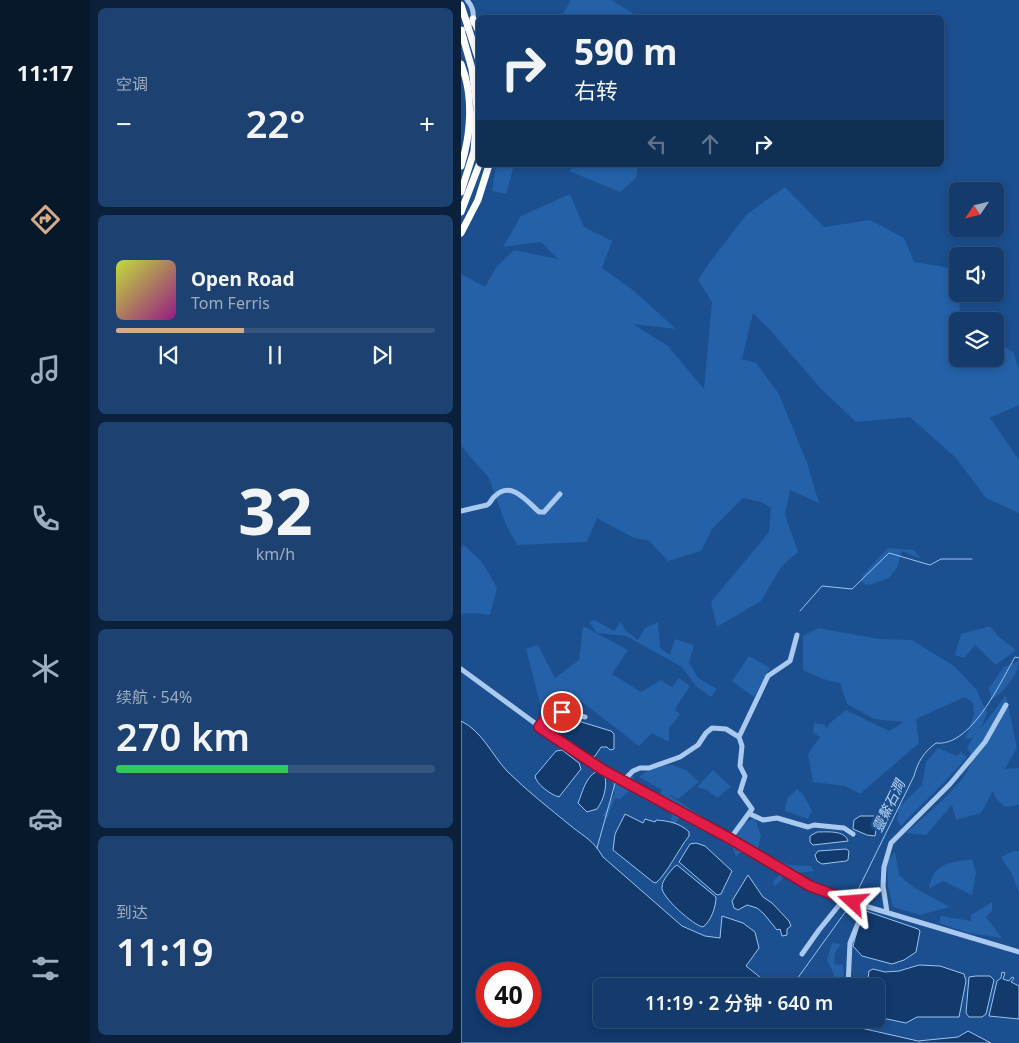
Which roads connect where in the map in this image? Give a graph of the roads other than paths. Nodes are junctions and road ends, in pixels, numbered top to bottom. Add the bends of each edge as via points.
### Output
1 (467, 0) edge
2 (461, 5) edge
3 (473, 19) junction
4 (476, 26) edge
5 (461, 31) edge
6 (476, 52) edge
7 (461, 64) edge
8 (476, 100) edge
9 (476, 122) edge
10 (461, 166) edge
11 (478, 167) edge
12 (488, 167) edge
13 (461, 192) edge
14 (461, 212) edge
15 (461, 233) edge
16 (560, 494) dead end
17 (461, 511) edge
18 (797, 635) dead end
19 (461, 669) edge
20 (1006, 705) dead end
21 (585, 717) dead end
22 (539, 727) junction
23 (739, 737) junction
24 (623, 781) junction
25 (750, 814) junction
26 (853, 834) dead end
27 (729, 838) junction
28 (844, 900) junction
29 (865, 906) junction
30 (887, 912) junction
31 (1019, 952) edge
32 (802, 954) dead end
33 (848, 978) edge

1 - 3 street
2 - 6 highway, bridge
3 - 4 highway
3 - 5 street
5 - 8 highway, bridge via 472,69
7 - 10 highway via 467,84 469,115
9 - 13 highway, bridge via 474,151
11 - 14 highway
12 - 15 highway via 478,200
16 - 17 street via 544,512 539,512 513,490 505,489 487,506
18 - 23 street via 790,661 769,676
19 - 22 street
20 - 30 street via 985,742 950,784 891,843 884,867
21 - 22 street via 562,712 549,714
22 - 24 street via 581,757
23 - 24 street via 726,729 711,728 698,745 680,757 640,768
23 - 25 street via 742,746 740,766 745,776 740,792 752,809
24 - 27 street
25 - 26 street via 763,820 777,818 808,827 844,828
25 - 27 street
27 - 28 street via 810,886
28 - 29 street
28 - 32 street
29 - 30 street
29 - 33 street via 850,943
30 - 31 street

